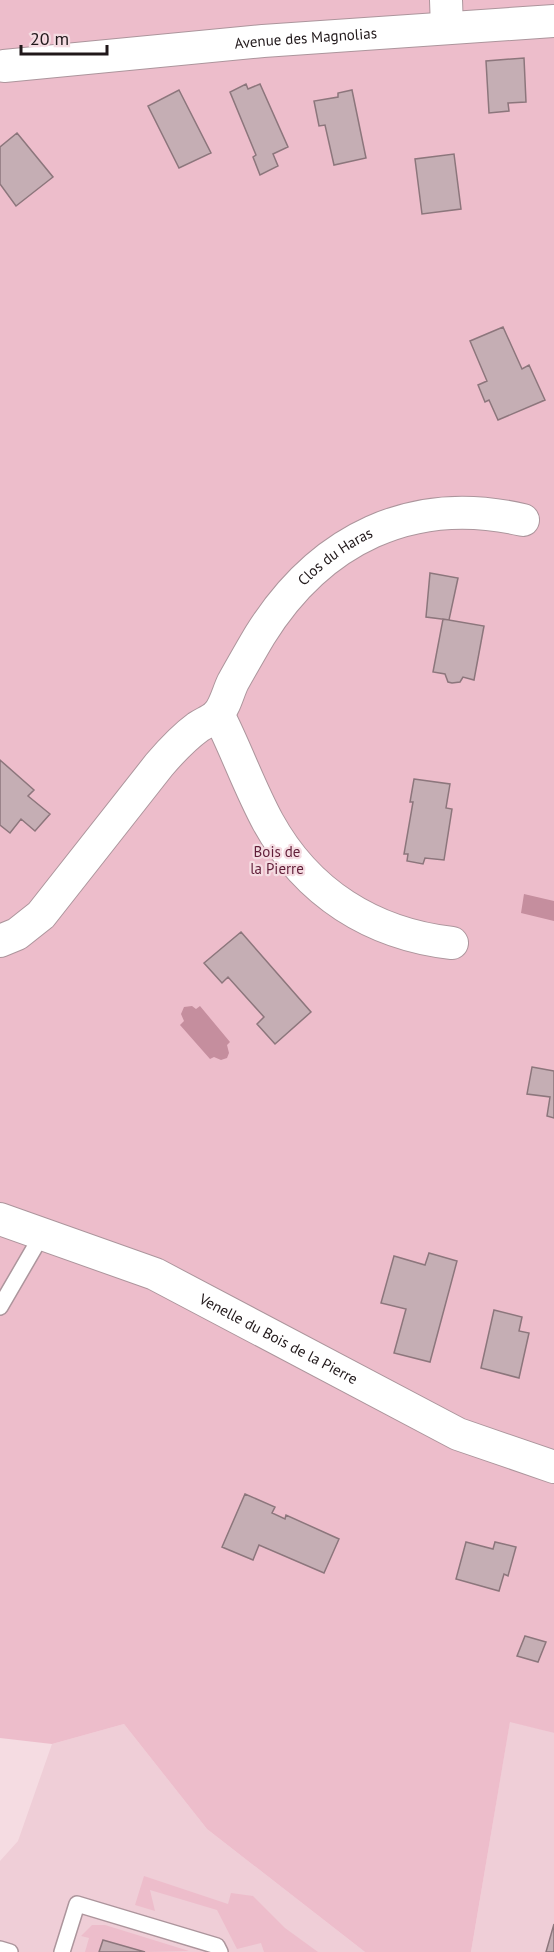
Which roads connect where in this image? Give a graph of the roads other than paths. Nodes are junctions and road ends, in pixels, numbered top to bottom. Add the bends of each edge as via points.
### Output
1 (447, 14) edge
2 (550, 24) edge
3 (1, 66) edge
4 (523, 520) dead end
5 (218, 714) junction
6 (0, 941) edge
7 (452, 943) dead end
8 (0, 1220) edge
9 (43, 1233) junction
10 (0, 1307) edge
11 (554, 1467) edge
12 (0, 1949) edge
13 (10, 1952) edge
14 (62, 1952) edge
15 (220, 1952) edge

1 - 2 street, Avenue des Magnolias
1 - 3 street, Avenue des Magnolias via 263,41
4 - 5 street, Clos du Haras via 472,511 450,512 377,530 342,547 316,567 279,608 247,657
5 - 6 street, Clos du Haras via 179,742 41,915 17,934
5 - 7 street via 269,823 306,873 327,893 371,922 409,937
8 - 9 street, Venelle du Bois de la Pierre
9 - 10 lane
9 - 11 street, Venelle du Bois de la Pierre via 175,1283 458,1434
12 - 13 lane
14 - 15 lane via 77,1904 217,1946

